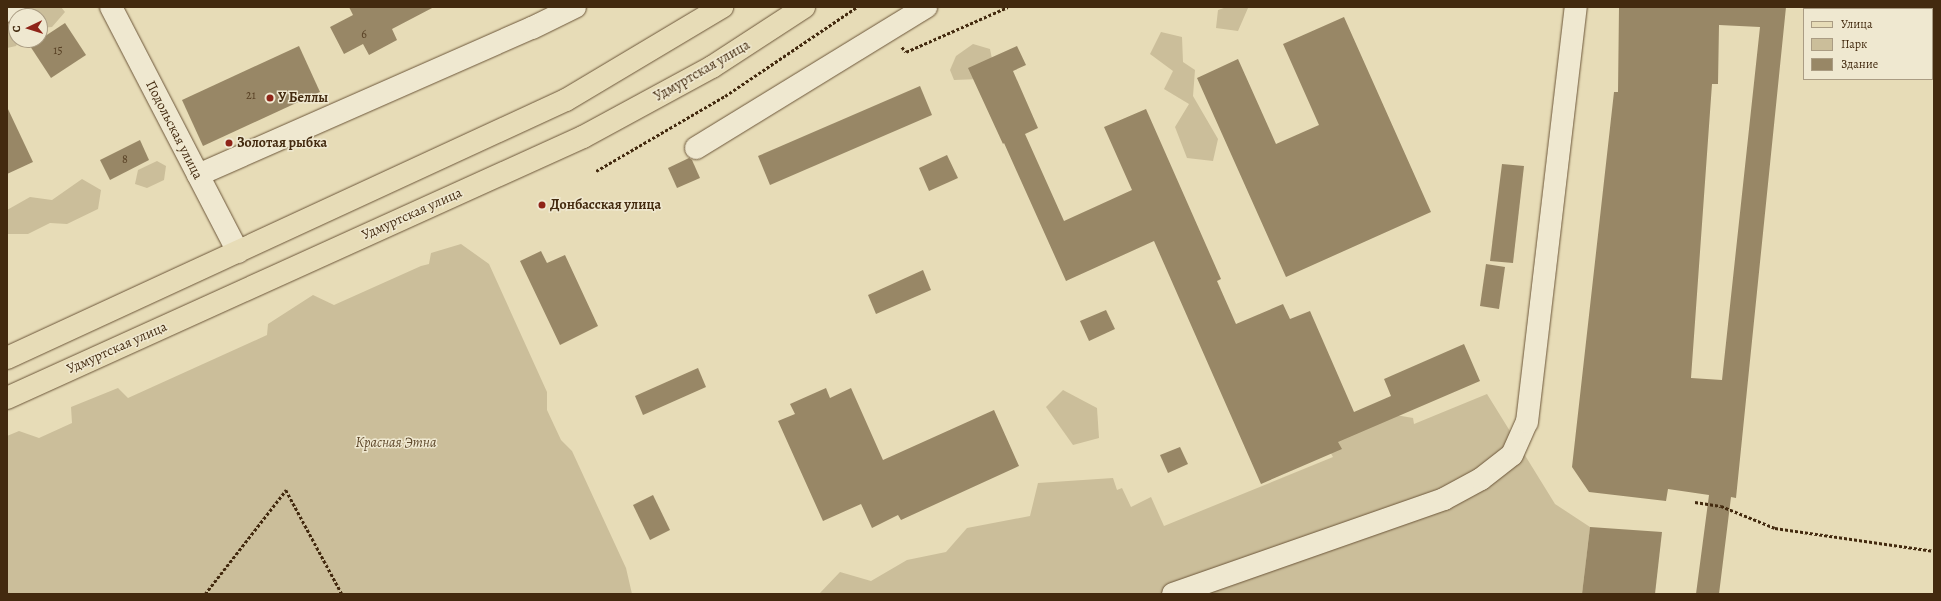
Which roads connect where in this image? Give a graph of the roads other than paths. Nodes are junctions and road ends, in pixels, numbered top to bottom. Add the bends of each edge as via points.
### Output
1 (14, 7) edge
2 (111, 7) edge
3 (575, 7) edge
4 (722, 7) edge
5 (804, 7) edge
6 (926, 7) edge
7 (1576, 7) edge
8 (7, 11) edge
9 (696, 148) dead end
10 (198, 175) junction
11 (238, 252) junction
12 (7, 358) edge
13 (7, 398) edge
14 (1173, 594) edge

1 - 8 street
2 - 10 street, Подольская улица
3 - 10 street
4 - 11 main road via 566,100
5 - 13 main road, Удмуртская улица via 712,67 583,137
6 - 9 street
7 - 14 street via 1527,422 1512,455 1481,479 1444,499
10 - 11 street, Подольская улица
11 - 12 main road

